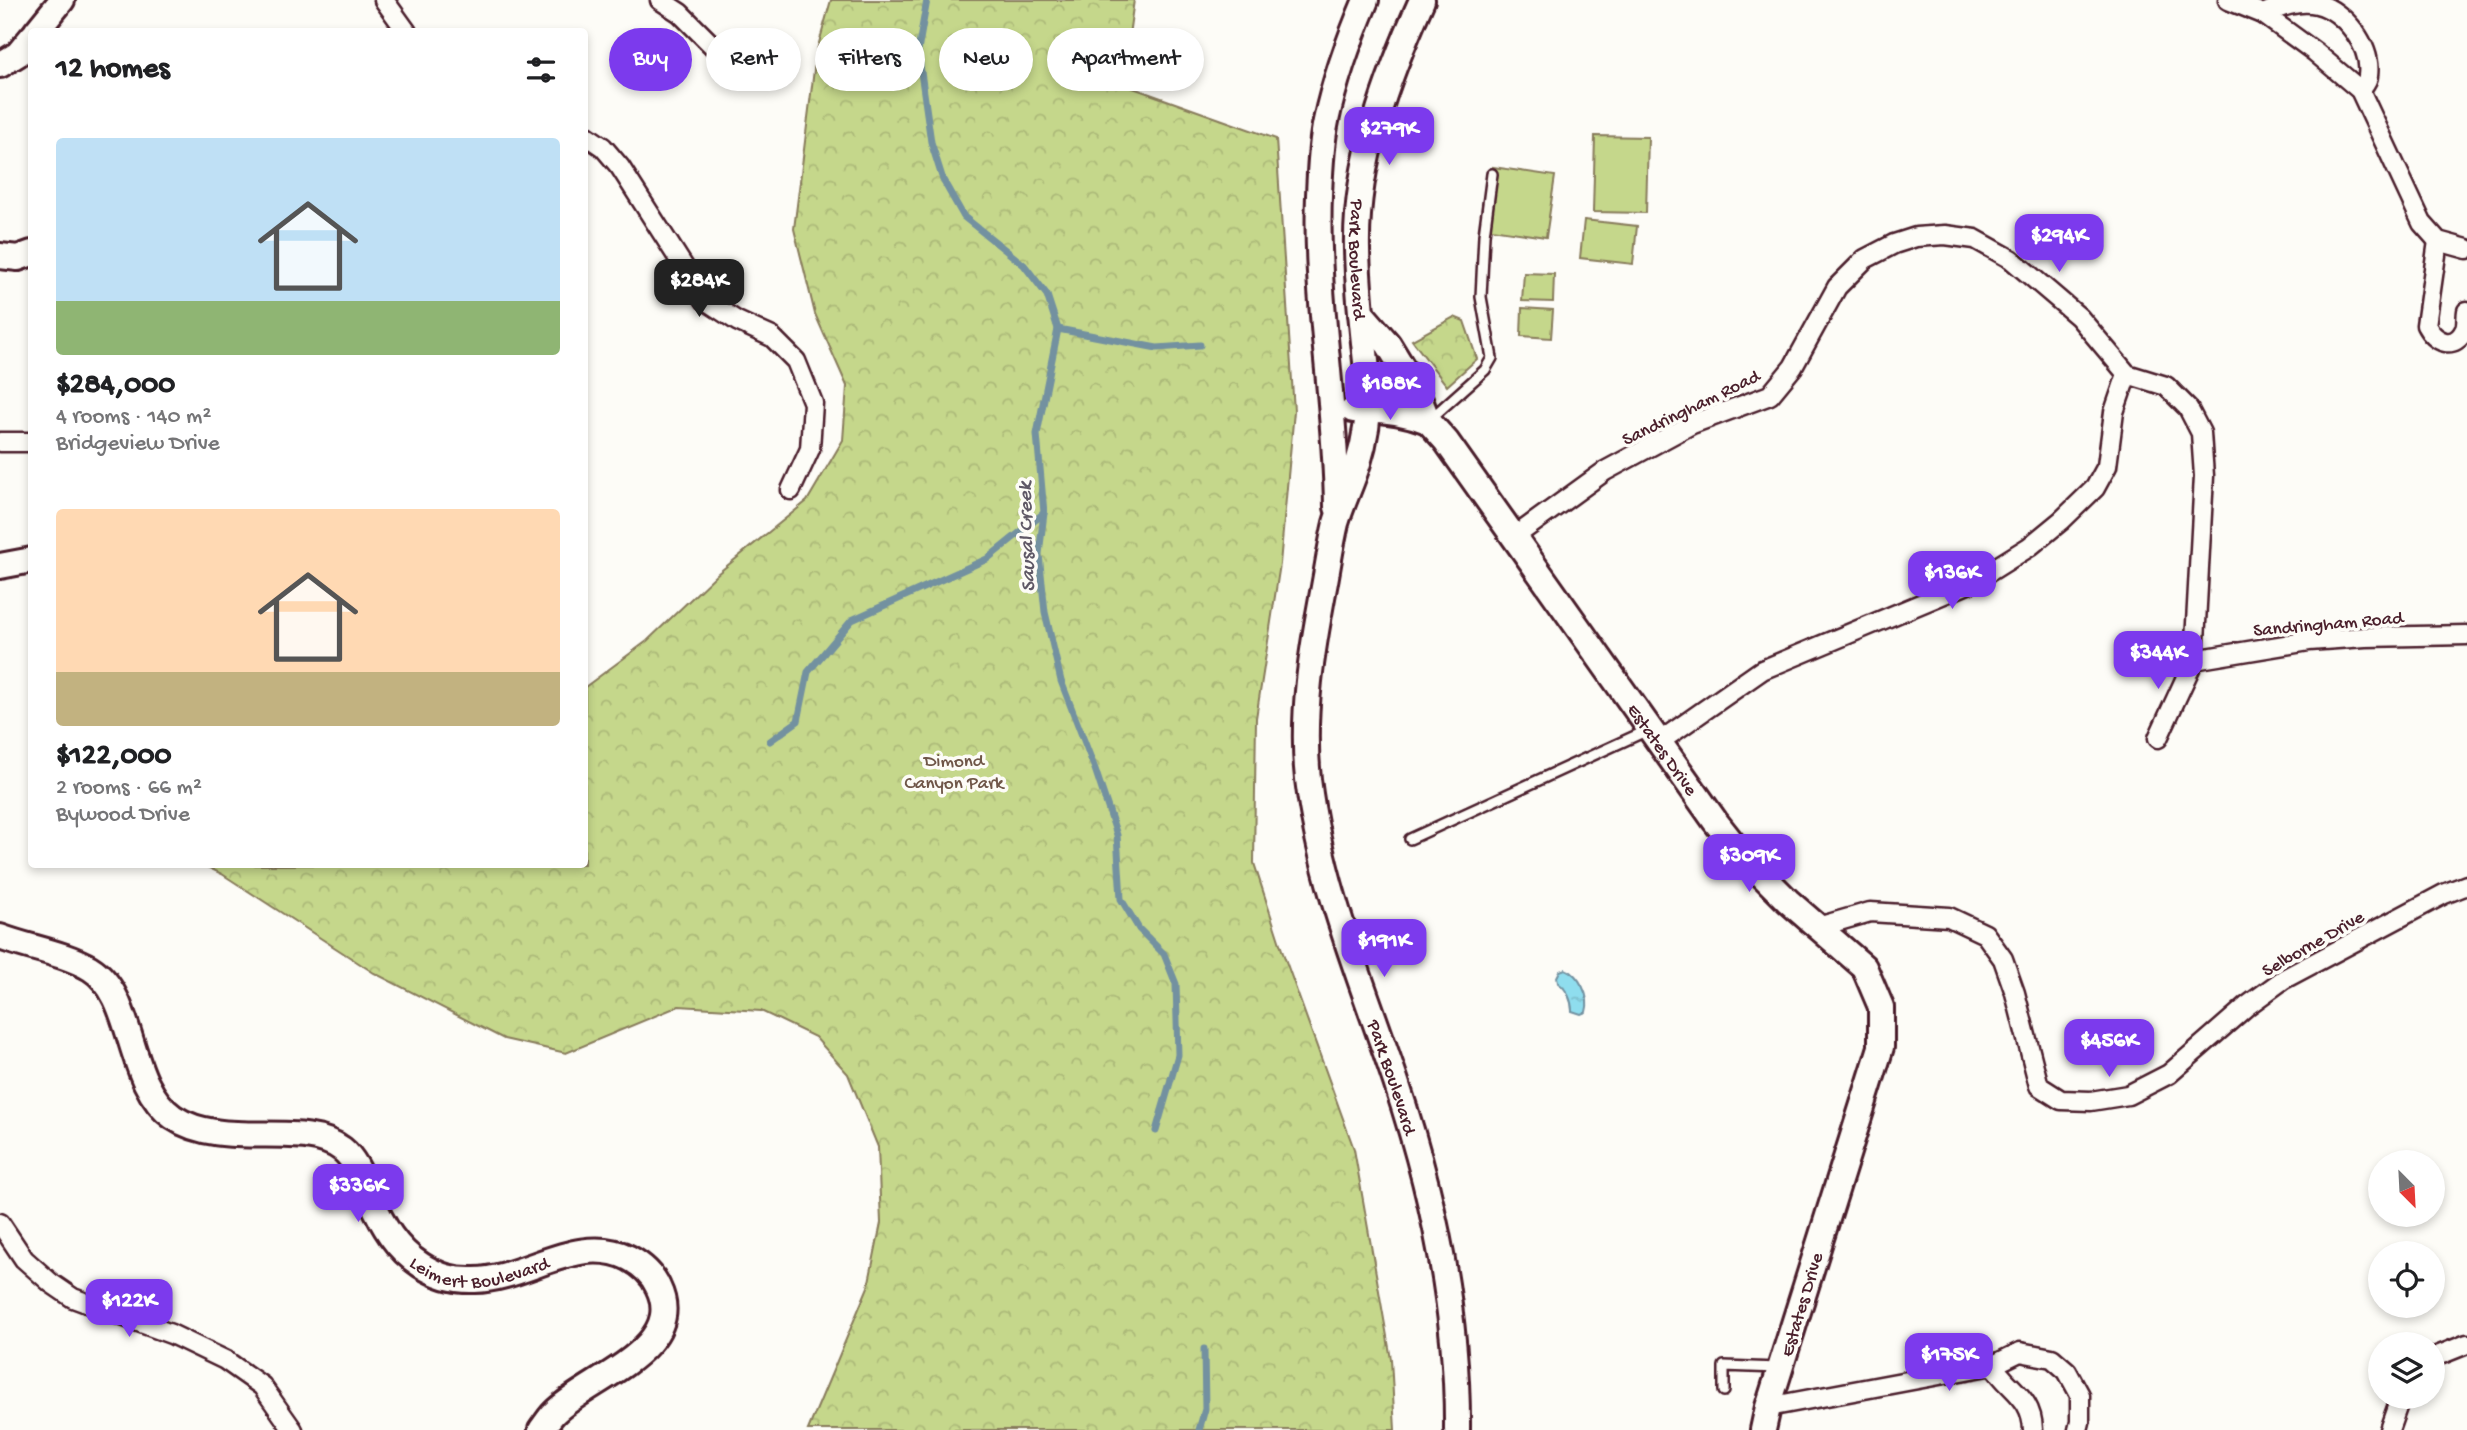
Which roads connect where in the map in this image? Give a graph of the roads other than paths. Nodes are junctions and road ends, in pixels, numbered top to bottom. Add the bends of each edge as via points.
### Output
1 (62, 0) edge
2 (384, 0) edge
3 (660, 0) edge
4 (1366, 0) edge
5 (1422, 0) edge
6 (2228, 0) edge
7 (2263, 15) junction
8 (39, 28) edge
9 (404, 28) edge
10 (706, 39) edge
11 (28, 42) edge
12 (0, 65) edge
13 (2360, 90) junction
14 (588, 137) edge
15 (1492, 174) dead end
16 (2438, 241) junction
17 (2467, 249) edge
18 (28, 254) edge
19 (0, 256) edge
20 (2467, 311) edge
21 (1362, 313) junction
22 (2127, 374) junction
23 (1369, 409) junction
24 (1332, 411) junction
25 (1428, 421) junction
26 (0, 442) edge
27 (28, 442) edge
28 (791, 490) dead end
29 (1337, 522) junction
30 (1514, 537) junction
31 (28, 561) edge
32 (0, 566) edge
33 (2467, 635) edge
34 (2194, 660) junction
35 (1654, 736) junction
36 (2158, 738) dead end
37 (1410, 839) dead end
38 (2467, 885) edge
39 (1818, 927) junction
40 (0, 937) edge
41 (0, 1223) edge
42 (2467, 1344) edge
43 (2445, 1353) edge
44 (1993, 1365) junction
45 (1780, 1368) junction
46 (1724, 1391) dead end
47 (2396, 1409) edge
48 (1766, 1418) edge
49 (293, 1430) edge
50 (541, 1430) edge
51 (1457, 1430) edge
52 (2033, 1430) edge
53 (2078, 1430) edge
54 (2389, 1430) edge

1 - 8 street
2 - 9 street
3 - 10 street
4 - 24 street, Park Boulevard via 1342,57 1325,122 1320,174 1320,279
5 - 21 street, Park Boulevard via 1384,92 1361,187 1357,249
6 - 7 street
7 - 13 street
7 - 13 street via 2290,3 2318,4 2346,20 2365,47 2368,78
11 - 12 street
13 - 16 street via 2422,223
14 - 28 street via 620,167 705,300 772,337 796,362 813,403 810,449
15 - 25 lane via 1481,297 1492,358 1485,370
16 - 17 street
16 - 20 street via 2426,325 2431,336 2441,343 2453,341 2465,329
18 - 19 street
21 - 23 street, Park Boulevard
21 - 25 street, Estates Drive via 1388,344 1416,390
22 - 30 street, Sandringham Road via 2079,317 2011,259 1975,239 1916,237 1865,259 1837,287 1793,367 1770,395 1692,424 1605,471
22 - 34 street via 2166,386 2188,408 2201,433 2204,476
22 - 35 street via 2113,412 2107,466 2095,488 2029,547 1973,582 1762,670
23 - 24 street
23 - 25 street
23 - 29 street, Park Boulevard via 1358,462
24 - 29 street, Park Boulevard
25 - 30 street, Estates Drive
26 - 27 street
29 - 51 street, Park Boulevard via 1309,676 1308,776 1325,876 1425,1178 1452,1322
30 - 35 street, Estates Drive
31 - 32 street
33 - 34 street, Sandringham Road via 2309,641
34 - 36 street
35 - 37 lane
35 - 39 street, Estates Drive via 1741,854
38 - 39 street, Selborne Drive via 2284,979 2169,1074 2128,1095 2091,1101 2061,1100 2039,1086 2015,993 2003,959 1986,934 1949,918 1870,912
39 - 45 street, Estates Drive via 1864,967 1881,1007 1881,1047
40 - 50 street, Leimert Boulevard via 90,968 110,986 151,1092 174,1117 198,1130 324,1139 343,1149 361,1173 393,1240 442,1278 477,1280 509,1275 587,1251 619,1253 645,1266 659,1287 664,1309 658,1334 638,1354 554,1413
41 - 49 street via 24,1259 51,1283 73,1298 172,1334 225,1360 262,1386
42 - 43 street
44 - 48 street
44 - 52 street via 2020,1394 2032,1414
44 - 53 street via 2020,1352 2052,1359 2067,1371 2080,1395
45 - 46 lane via 1724,1366
45 - 48 street, Estates Drive
47 - 54 street

